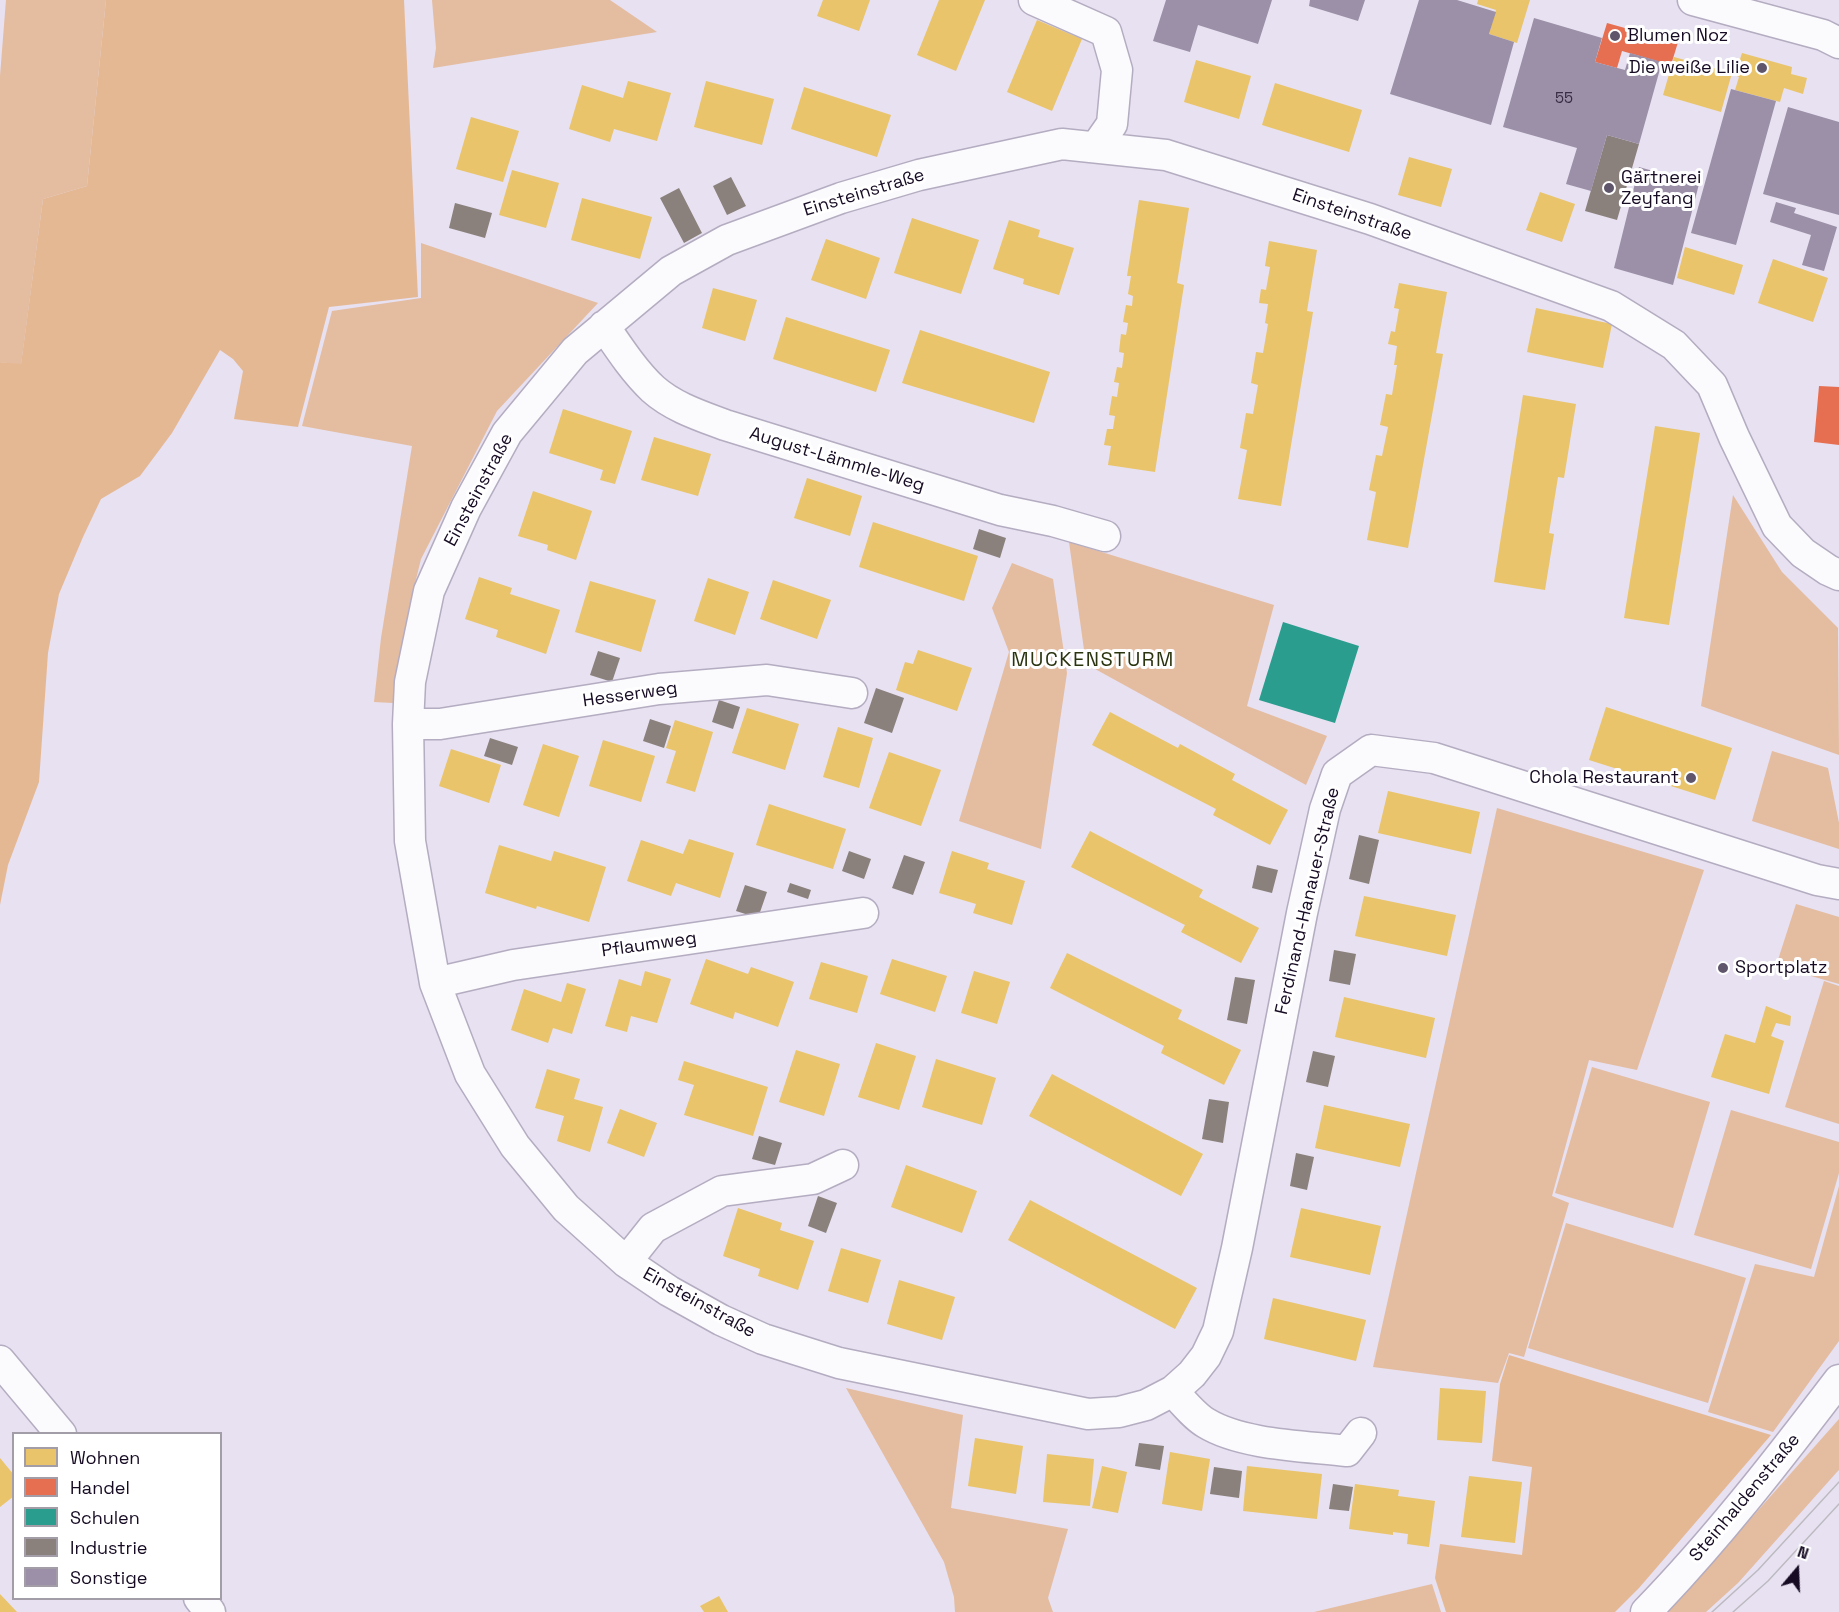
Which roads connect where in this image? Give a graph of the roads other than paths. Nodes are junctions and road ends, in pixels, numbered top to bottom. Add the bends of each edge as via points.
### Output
1 (1034, 0) edge
2 (1693, 0) edge
3 (1839, 43) edge
4 (1096, 147) junction
5 (604, 326) junction
6 (1105, 537) dead end
7 (1839, 575) edge
8 (852, 693) dead end
9 (408, 724) junction
10 (1839, 884) edge
11 (863, 913) dead end
12 (435, 983) junction
13 (843, 1165) dead end
14 (626, 1262) junction
15 (0, 1361) edge
16 (1839, 1380) edge
17 (1173, 1391) junction
18 (59, 1432) edge
19 (1361, 1433) dead end
20 (200, 1600) edge
21 (210, 1612) edge
22 (1646, 1612) edge

1 - 4 street via 1106,32 1117,70 1112,124
2 - 3 street
4 - 5 street, Einsteinstraße via 1062,144 919,175 841,198 717,246 671,271
4 - 7 street, Einsteinstraße via 1166,155 1246,179 1611,306 1674,345 1712,385 1777,526 1803,553
5 - 6 street, August-Lämmle-Weg via 624,357 654,391 686,410 1000,510
5 - 9 street, Einsteinstraße via 575,351 507,433 466,508 429,591 410,682
8 - 9 street, Hesserweg via 767,680 660,689 440,724
9 - 12 street, Einsteinstraße via 410,841
10 - 17 street, Ferdinand-Hanauer-Straße via 1434,758 1371,750 1337,774 1325,809 1302,913 1218,1331 1206,1356
11 - 12 street, Pflaumweg via 513,965
12 - 14 street, Einsteinstraße via 470,1074 515,1146 566,1208
13 - 14 street via 813,1179 722,1191 653,1228
14 - 17 street, Einsteinstraße via 721,1320 763,1339 839,1363 1088,1414 1146,1405
15 - 18 street
16 - 22 street, Steinhaldenstraße via 1792,1442
17 - 19 street via 1204,1422 1252,1440 1347,1451
20 - 21 street

